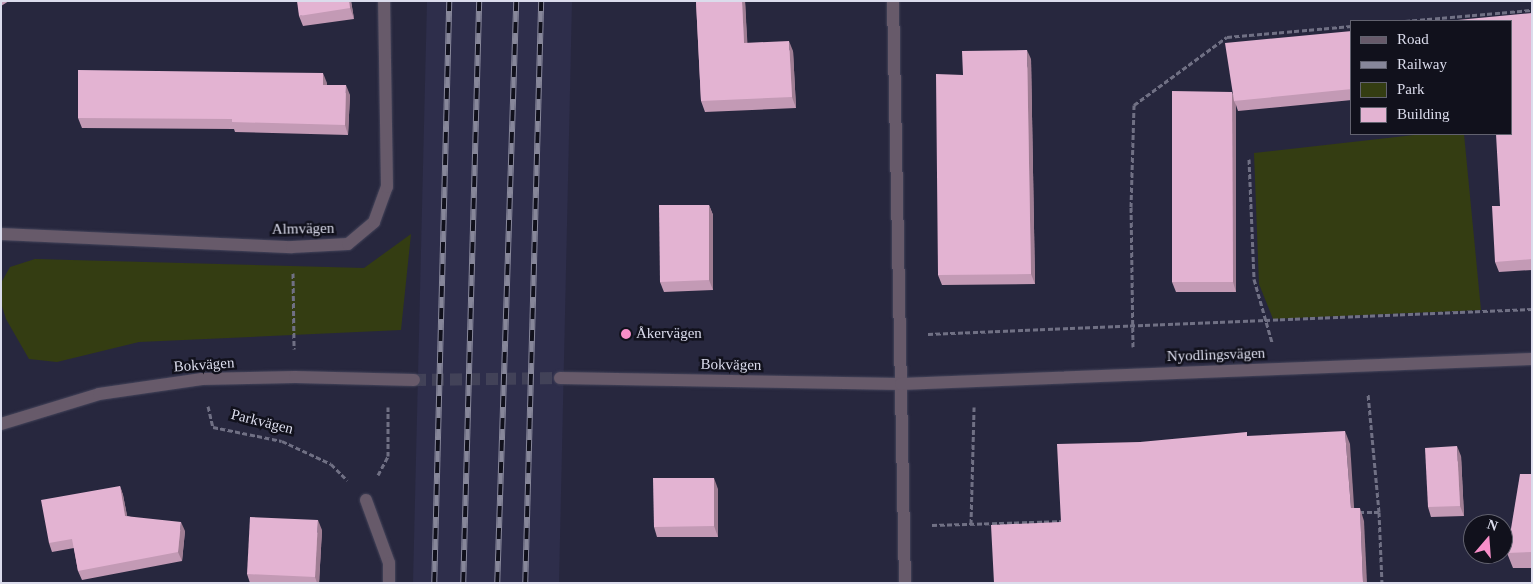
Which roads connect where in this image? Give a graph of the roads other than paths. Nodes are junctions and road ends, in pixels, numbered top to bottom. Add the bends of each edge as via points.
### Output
1 (384, 1) edge
2 (893, 1) edge
3 (1, 234) edge
4 (1532, 359) edge
5 (560, 378) tunnel mouth
6 (414, 380) tunnel mouth
7 (901, 384) junction
8 (1, 424) edge
9 (366, 500) road end
10 (389, 583) edge
11 (905, 583) edge

1 - 3 street, Almvägen via 387,187 374,222 348,244 292,247
2 - 7 street
4 - 7 street, Nyodlingsvägen
5 - 7 street, Bokvägen
6 - 8 street, Bokvägen via 202,379 99,394
7 - 11 street
9 - 10 street via 390,563

